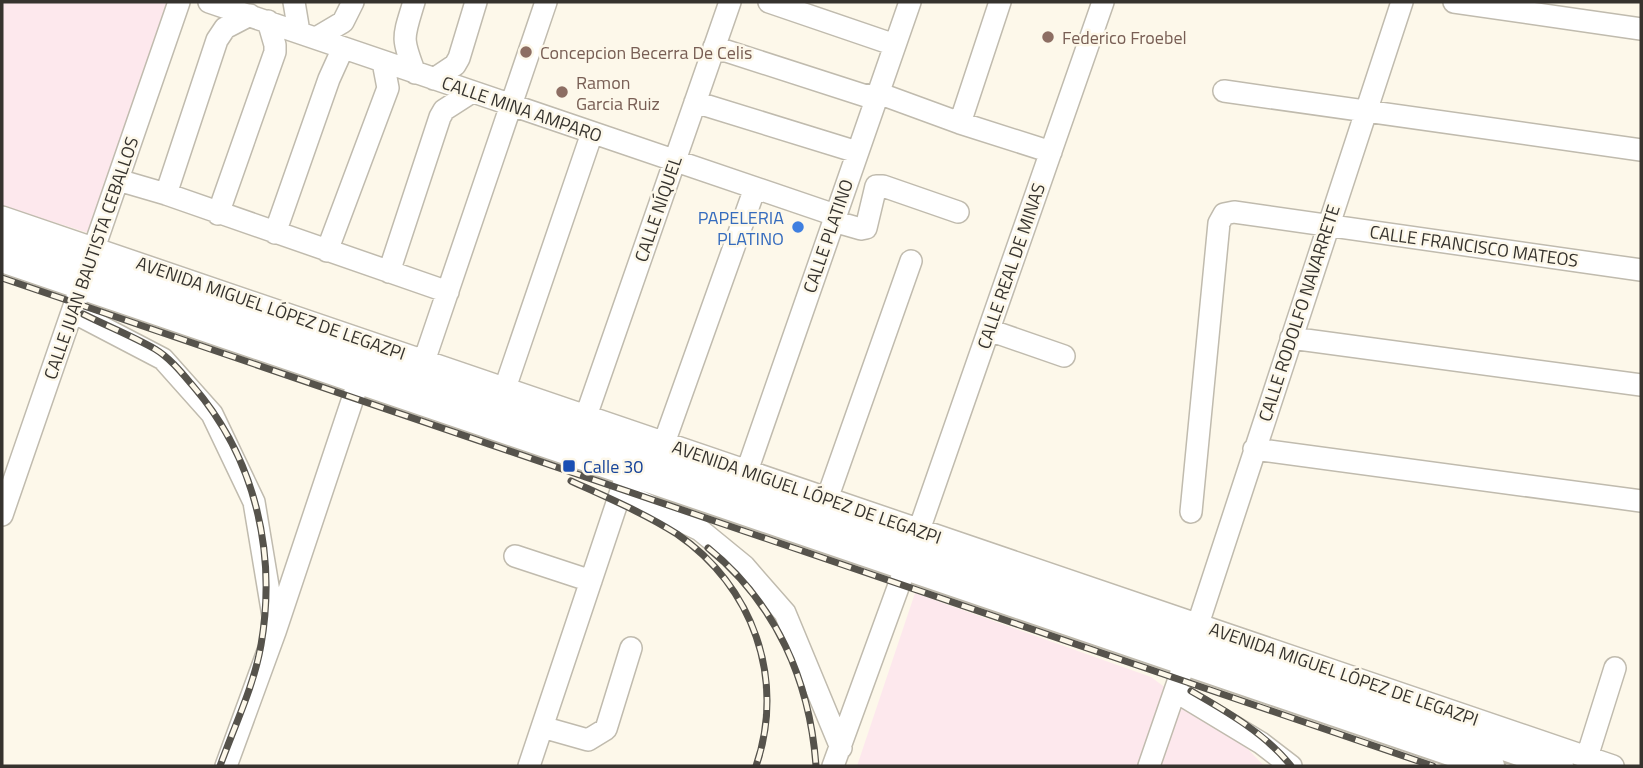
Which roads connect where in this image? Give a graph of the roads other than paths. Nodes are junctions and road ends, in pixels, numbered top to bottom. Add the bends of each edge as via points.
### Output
1 (179, 2) edge
2 (209, 2) edge
3 (293, 2) edge
4 (353, 2) edge
5 (414, 2) edge
6 (477, 2) edge
7 (546, 2) edge
8 (730, 2) edge
9 (769, 2) edge
10 (910, 2) edge
11 (1000, 2) edge
12 (1103, 2) edge
13 (1402, 2) edge
14 (1454, 2) edge
15 (259, 18) junction
16 (1641, 29) edge
17 (307, 35) junction
18 (895, 45) junction
19 (714, 47) junction
20 (343, 48) junction
21 (383, 62) junction
22 (424, 76) junction
23 (1224, 91) dead end
24 (472, 92) junction
25 (878, 93) junction
26 (695, 102) junction
27 (511, 105) junction
28 (1366, 110) junction
29 (960, 123) junction
30 (592, 133) junction
31 (1641, 150) edge
32 (857, 152) junction
33 (1051, 152) junction
34 (674, 160) junction
35 (118, 180) junction
36 (755, 188) junction
37 (166, 194) junction
38 (958, 212) dead end
39 (218, 214) junction
40 (2, 217) edge
41 (834, 218) junction
42 (1326, 226) junction
43 (275, 233) junction
44 (2, 236) edge
45 (327, 251) junction
46 (2, 259) edge
47 (911, 261) dead end
48 (88, 267) junction
49 (1641, 270) edge
50 (389, 272) junction
51 (448, 292) junction
52 (73, 312) junction
53 (989, 330) junction
54 (1291, 338) junction
55 (1064, 356) dead end
56 (365, 361) junction
57 (419, 379) junction
58 (1641, 385) edge
59 (505, 388) junction
60 (586, 416) junction
61 (664, 443) junction
62 (1254, 449) junction
63 (631, 462) junction
64 (747, 471) junction
65 (827, 499) junction
66 (1641, 501) edge
67 (1191, 512) dead end
68 (2, 514) edge
69 (913, 547) junction
70 (515, 556) dead end
71 (591, 581) junction
72 (275, 632) junction
73 (1192, 642) junction
74 (631, 648) dead end
75 (1615, 668) dead end
76 (1175, 691) junction
77 (542, 727) junction
78 (1460, 743) edge
79 (837, 757) edge
80 (1587, 757) junction
81 (226, 766) edge
82 (529, 766) edge
83 (1149, 766) edge
84 (1291, 766) edge
85 (1491, 766) edge
86 (1560, 766) edge
87 (1613, 766) edge

1 - 35 street, CALLE JUAN BAUTISTA CEBALLOS
2 - 15 street, CALLE MINA AMPARO
3 - 17 street
4 - 17 street via 344,22
5 - 22 street via 404,45
6 - 22 street via 455,65
7 - 27 street
8 - 19 street, CALLE NÍQUEL
9 - 18 street
10 - 18 street, CALLE PLATINO
11 - 29 street
12 - 33 street, CALLE REAL DE MINAS
13 - 28 street, CALLE RODOLFO NAVARRETE
14 - 16 street
15 - 17 street, CALLE MINA AMPARO
15 - 37 street via 225,28 217,40
15 - 39 street via 275,52
17 - 20 street, CALLE MINA AMPARO
18 - 25 street, CALLE PLATINO
19 - 25 street via 866,96
19 - 26 street, CALLE NÍQUEL
20 - 21 street, CALLE MINA AMPARO
20 - 43 street
21 - 22 street, CALLE MINA AMPARO
21 - 45 street via 388,88
22 - 24 street, CALLE MINA AMPARO
23 - 28 street
24 - 27 street, CALLE MINA AMPARO
24 - 50 street via 440,117
25 - 29 street
25 - 32 street, CALLE PLATINO
26 - 32 street
26 - 34 street, CALLE NÍQUEL
27 - 30 street, CALLE MINA AMPARO
27 - 51 street
28 - 31 street
28 - 42 street, CALLE RODOLFO NAVARRETE
29 - 33 street
30 - 34 street, CALLE MINA AMPARO
30 - 59 street
32 - 41 street, CALLE PLATINO
33 - 53 street, CALLE REAL DE MINAS
34 - 36 street, CALLE MINA AMPARO
34 - 60 street, CALLE NÍQUEL
35 - 37 street
35 - 48 street, CALLE JUAN BAUTISTA CEBALLOS
36 - 41 street, CALLE MINA AMPARO
36 - 61 street
37 - 39 street
38 - 41 street, CALLE MINA AMPARO via 876,186 866,228
39 - 43 street
40 - 48 street, AVENIDA MIGUEL LÓPEZ DE LEGAZPI
41 - 64 street, CALLE PLATINO
42 - 49 street, CALLE FRANCISCO MATEOS
42 - 54 street, CALLE RODOLFO NAVARRETE
42 - 67 street, CALLE FRANCISCO MATEOS via 1234,212 1220,218
43 - 45 street
44 - 48 main road, AVENIDA MIGUEL LÓPEZ DE LEGAZPI
45 - 50 street
46 - 48 main road, AVENIDA MIGUEL LÓPEZ DE LEGAZPI
47 - 65 street
48 - 52 street, CALLE JUAN BAUTISTA CEBALLOS
48 - 56 main road, AVENIDA MIGUEL LÓPEZ DE LEGAZPI
50 - 51 street
51 - 57 street
52 - 68 street, CALLE JUAN BAUTISTA CEBALLOS
52 - 72 street via 163,359 212,414 254,502
53 - 55 street
53 - 69 street, CALLE REAL DE MINAS
54 - 58 street
54 - 62 street, CALLE RODOLFO NAVARRETE
56 - 57 main road, AVENIDA MIGUEL LÓPEZ DE LEGAZPI
56 - 72 street
57 - 59 street, AVENIDA MIGUEL LÓPEZ DE LEGAZPI
57 - 63 main road, AVENIDA MIGUEL LÓPEZ DE LEGAZPI
59 - 60 street, AVENIDA MIGUEL LÓPEZ DE LEGAZPI
60 - 63 street, AVENIDA MIGUEL LÓPEZ DE LEGAZPI
61 - 63 street, AVENIDA MIGUEL LÓPEZ DE LEGAZPI
61 - 64 street, AVENIDA MIGUEL LÓPEZ DE LEGAZPI
62 - 66 street
62 - 73 street, CALLE RODOLFO NAVARRETE
63 - 69 main road, AVENIDA MIGUEL LÓPEZ DE LEGAZPI
63 - 71 street
63 - 79 street via 744,566 785,613
64 - 65 street, AVENIDA MIGUEL LÓPEZ DE LEGAZPI
65 - 69 street, AVENIDA MIGUEL LÓPEZ DE LEGAZPI
69 - 73 main road, AVENIDA MIGUEL LÓPEZ DE LEGAZPI
69 - 79 street, CALLE REAL DE MINAS
70 - 71 street
71 - 77 street
72 - 81 street
73 - 76 street, CALLE RODOLFO NAVARRETE
73 - 78 main road, AVENIDA MIGUEL LÓPEZ DE LEGAZPI
74 - 77 street via 606,729 588,740
75 - 80 street
76 - 83 street, CALLE RODOLFO NAVARRETE
76 - 84 street
77 - 82 street
78 - 80 street, AVENIDA MIGUEL LÓPEZ DE LEGAZPI
78 - 85 main road, AVENIDA MIGUEL LÓPEZ DE LEGAZPI
78 - 86 main road, AVENIDA MIGUEL LÓPEZ DE LEGAZPI
80 - 87 street, AVENIDA MIGUEL LÓPEZ DE LEGAZPI

